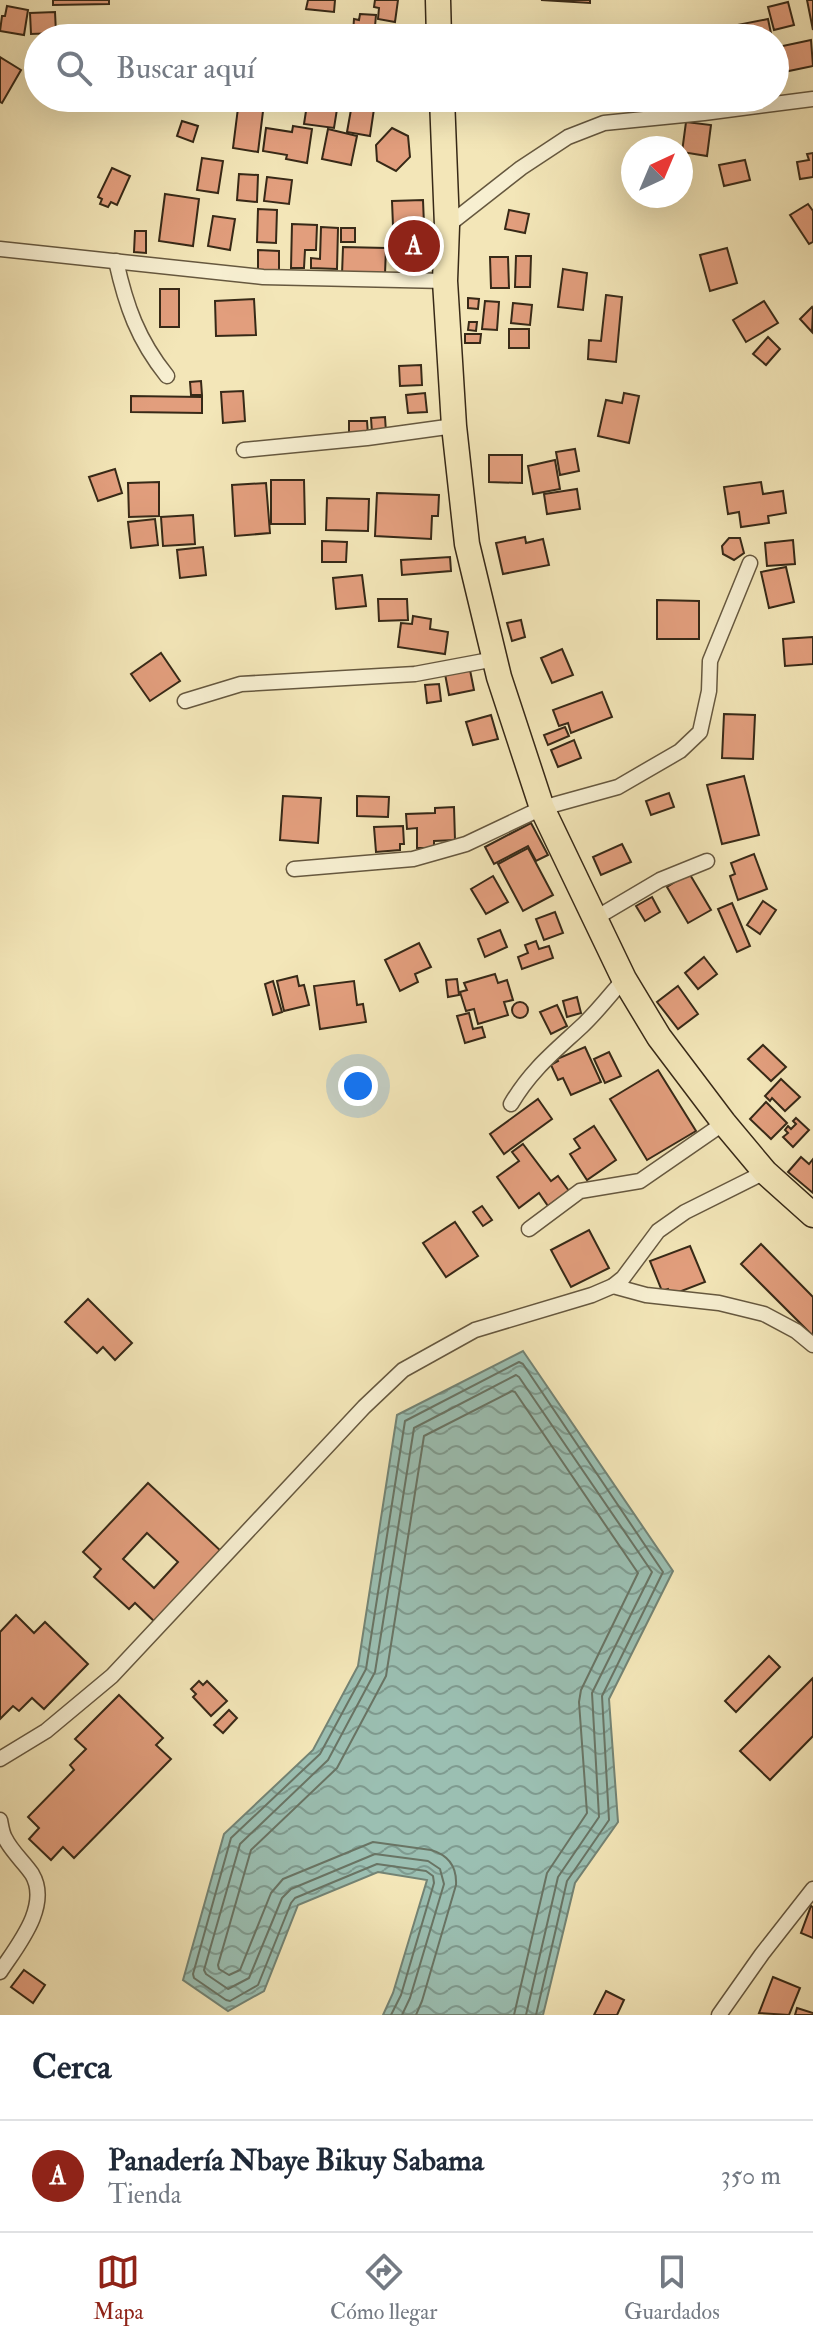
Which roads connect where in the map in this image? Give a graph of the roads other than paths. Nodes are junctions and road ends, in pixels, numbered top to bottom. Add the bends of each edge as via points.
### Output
1 (438, 0) edge
2 (439, 24) edge
3 (813, 99) edge
4 (789, 102) edge
5 (443, 112) edge
6 (712, 112) edge
7 (447, 226) junction
8 (0, 249) edge
9 (116, 261) junction
10 (445, 281) junction
11 (167, 376) dead end
12 (454, 426) junction
13 (244, 450) dead end
14 (750, 563) dead end
15 (495, 659) junction
16 (185, 701) dead end
17 (542, 808) junction
18 (707, 861) dead end
19 (294, 869) dead end
20 (594, 919) junction
21 (624, 979) junction
22 (511, 1104) dead end
23 (724, 1123) junction
24 (765, 1172) junction
25 (813, 1215) edge
26 (529, 1229) dead end
27 (613, 1286) junction
28 (813, 1345) edge
29 (0, 1759) edge
30 (0, 1767) edge
31 (0, 1820) edge
32 (813, 1889) edge
33 (0, 1972) edge
34 (719, 2015) edge

1 - 2 main road
3 - 4 street
5 - 7 main road
6 - 7 street via 604,123 568,137
7 - 10 main road
8 - 9 street
9 - 10 street via 263,277
9 - 11 street via 133,322
10 - 12 main road
12 - 13 street
12 - 15 main road via 467,544
14 - 17 street via 710,661 700,732 680,751 618,787
15 - 16 street via 415,674 241,684
15 - 17 main road
17 - 19 street via 466,844 413,859
17 - 20 main road
18 - 20 street via 660,880
20 - 21 main road
21 - 22 street via 524,1082
21 - 23 main road via 659,1037
23 - 24 main road
23 - 26 street via 640,1181 580,1191
24 - 25 main road
24 - 27 street via 658,1231
27 - 28 street via 764,1314
27 - 29 street via 475,1330 403,1370 112,1676 46,1731
29 - 30 street
31 - 33 street via 4,1838 34,1876 38,1890 37,1907
32 - 34 street

